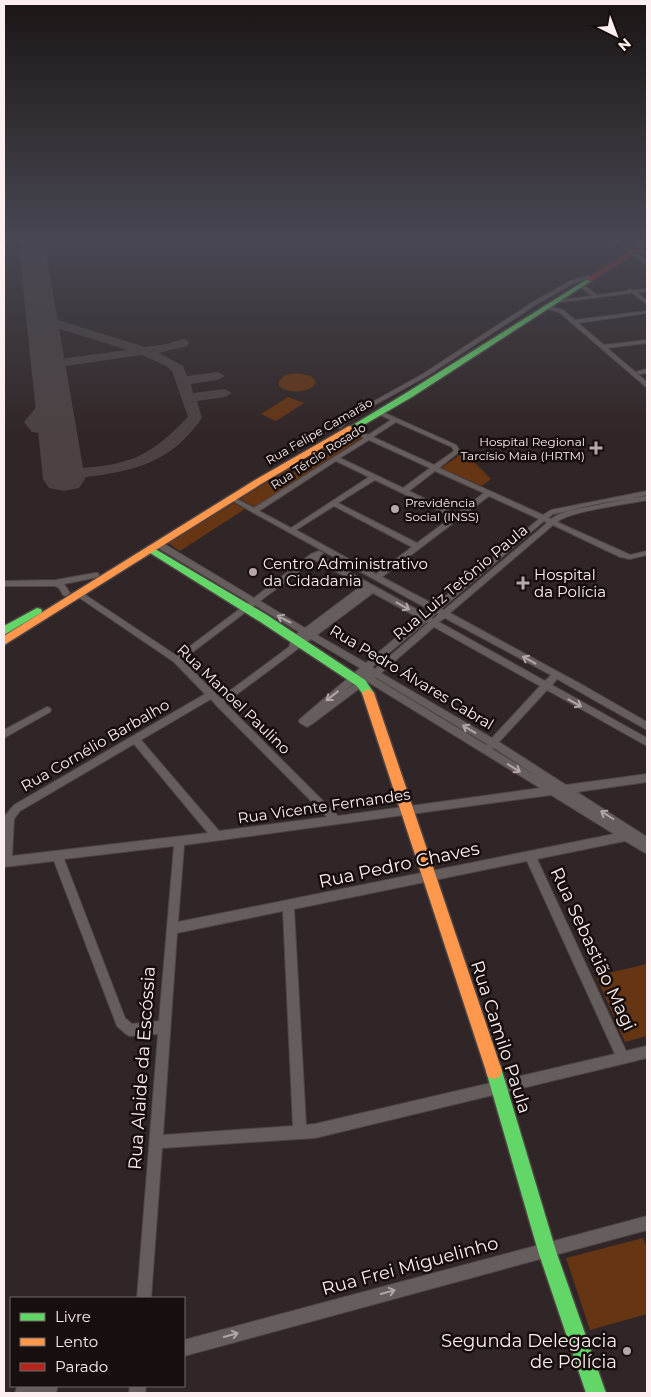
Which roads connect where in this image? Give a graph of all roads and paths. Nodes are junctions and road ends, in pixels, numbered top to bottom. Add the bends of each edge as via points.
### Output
1 (533, 305) edge
2 (547, 305) edge
3 (548, 305) edge
4 (557, 305) edge
5 (559, 305) edge
6 (647, 314) edge
7 (578, 323) junction
8 (647, 341) edge
9 (606, 347) junction
10 (645, 375) edge
11 (647, 385) edge
12 (388, 400) junction
13 (378, 412) junction
14 (395, 420) junction
15 (345, 425) junction
16 (367, 437) junction
17 (457, 451) joint
18 (335, 458) junction
19 (434, 468) junction
20 (273, 469) junction
21 (374, 476) junction
22 (404, 491) junction
23 (488, 493) junction
24 (647, 493) edge
25 (231, 498) junction
26 (634, 498) junction
27 (647, 498) edge
28 (333, 503) junction
29 (254, 510) junction
30 (551, 512) joint
31 (458, 517) junction
32 (544, 518) junction
33 (556, 519) junction
34 (292, 530) junction
35 (154, 546) junction
36 (416, 546) junction
37 (325, 548) junction
38 (647, 554) edge
39 (314, 556) junction
40 (95, 575) junction
41 (377, 577) junction
42 (56, 583) junction
43 (4, 584) edge
44 (369, 587) junction
45 (66, 593) junction
46 (78, 594) junction
47 (250, 605) junction
48 (435, 609) junction
49 (445, 614) junction
50 (424, 618) junction
51 (434, 623) junction
52 (4, 631) edge
53 (310, 632) junction
54 (4, 641) edge
55 (296, 644) junction
56 (177, 660) junction
57 (556, 675) junction
58 (365, 676) junction
59 (545, 686) junction
60 (368, 693) joint
61 (211, 695) junction
62 (219, 703) junction
63 (47, 710) dead end
64 (647, 726) edge
65 (4, 734) edge
66 (136, 739) junction
67 (647, 742) edge
68 (490, 747) junction
69 (647, 778) edge
70 (565, 789) junction
71 (552, 791) junction
72 (406, 810) junction
73 (336, 820) junction
74 (628, 833) junction
75 (217, 836) junction
76 (179, 841) junction
77 (647, 842) edge
78 (647, 849) edge
79 (57, 856) junction
80 (530, 856) junction
81 (5, 862) edge
82 (429, 876) junction
83 (288, 905) junction
84 (172, 929) junction
85 (165, 1027) junction
86 (647, 1052) edge
87 (623, 1058) junction
88 (500, 1087) junction
89 (300, 1131) junction
90 (156, 1142) junction
91 (647, 1224) edge
92 (547, 1251) junction
93 (144, 1297) edge
94 (185, 1348) edge
95 (46, 1387) edge
96 (23, 1393) edge
97 (596, 1393) edge

1 - 15 street, Rua Felipe Camarão via 425,375 351,416
2 - 12 main road, Rua Felipe Camarão
3 - 13 main road, Rua Felipe Camarão
4 - 7 street
5 - 7 street
6 - 7 street
7 - 9 street
8 - 9 street
9 - 10 street
9 - 11 street
12 - 13 main road via 373,410
12 - 15 main road, Rua Felipe Camarão
13 - 14 street
13 - 15 main road, Rua Felipe Camarão
14 - 16 street, Rua Tércio Rosado
14 - 17 street via 454,446
15 - 16 street
15 - 20 main road, Rua Felipe Camarão
16 - 18 street, Rua Tércio Rosado
16 - 19 street
17 - 19 street
18 - 21 street
18 - 29 street, Rua Tércio Rosado
19 - 22 street
19 - 23 street
20 - 25 main road, Rua Felipe Camarão
20 - 40 main road, Rua Felipe Camarão
21 - 22 street
21 - 28 street
22 - 31 street
23 - 31 street
23 - 32 street
24 - 26 street
25 - 29 street
25 - 35 main road, Rua Felipe Camarão
26 - 27 street
26 - 30 street
26 - 33 street
28 - 34 street
28 - 36 street
29 - 34 street
30 - 32 street, Rua Luiz Tetônio Paula
31 - 36 street
32 - 33 street
32 - 48 street, Rua Luiz Tetônio Paula
33 - 38 street via 622,555
33 - 49 street, Rua Luiz Tetônio Paula
34 - 37 street
35 - 46 main road, Rua Felipe Camarão
35 - 47 main road, Rua Pedro Álvares Cabral
36 - 41 street
37 - 39 street
37 - 41 street
39 - 44 street
39 - 47 street
40 - 42 street
40 - 45 main road, Rua Felipe Camarão
41 - 48 street
42 - 43 street
42 - 45 street
44 -> 50 street
44 - 53 street
45 - 52 main road, Rua Felipe Camarão
46 - 54 main road, Rua Felipe Camarão
46 - 56 street, Rua Manoel Paulino
53 -> 47 street, Rua Pedro Álvares Cabral
47 - 55 main road, Rua Pedro Álvares Cabral
47 - 56 street
48 - 49 street
48 - 50 street, Rua Luiz Tetônio Paula
49 - 51 street, Rua Luiz Tetônio Paula
57 -> 49 street
50 - 51 street
50 - 58 street, Rua Luiz Tetônio Paula
51 - 58 street, Rua Luiz Tetônio Paula
51 - 59 street
53 - 55 street
53 - 58 street, Rua Pedro Álvares Cabral
55 - 58 main road, Rua Pedro Álvares Cabral
55 - 62 street
56 - 61 street, Rua Manoel Paulino
57 - 59 street
57 - 64 street
58 -> 58 street, Rua Luiz Tetônio Paula via 303,719 304,722 309,722
58 - 60 main road, Rua Pedro Álvares Cabral
58 - 68 street, Rua Pedro Álvares Cabral
59 -> 67 street
59 - 68 street
60 - 72 main road, Rua Camilo Paula
61 - 62 street, Rua Manoel Paulino
61 - 66 street, Rua Cornélio Barbalho
62 - 73 street, Rua Manoel Paulino
63 - 65 street
66 - 75 street
66 - 81 street, Rua Cornélio Barbalho via 12,813 8,822
68 - 70 street, Rua Pedro Álvares Cabral
68 -> 71 street, Rua Pedro Álvares Cabral
69 - 70 street, Rua Vicente Fernandes
70 - 71 street, Rua Vicente Fernandes
74 -> 70 street, Rua Pedro Álvares Cabral
71 - 72 street, Rua Vicente Fernandes
71 - 74 street, Rua Pedro Álvares Cabral
72 - 73 street, Rua Vicente Fernandes
72 - 82 main road, Rua Camilo Paula
73 - 75 street, Rua Vicente Fernandes
74 - 77 street, Rua Pedro Álvares Cabral
74 - 78 street, Rua Pedro Álvares Cabral
74 - 80 street, Rua Pedro Chaves
75 - 76 street, Rua Vicente Fernandes
76 - 79 street, Rua Vicente Fernandes
76 - 84 street, Rua Alaide da Escóssia
79 - 81 street, Rua Vicente Fernandes
79 - 85 street via 121,1022 130,1030
80 - 82 street, Rua Pedro Chaves
80 - 87 street, Rua Sebastião Magi
82 - 83 street, Rua Pedro Chaves
82 - 88 main road, Rua Camilo Paula
83 - 84 street, Rua Pedro Chaves
83 - 89 street
84 - 85 street, Rua Alaide da Escóssia
85 - 90 street, Rua Alaide da Escóssia
86 - 87 street
87 - 88 street
88 - 89 street via 314,1131
88 - 92 main road, Rua Camilo Paula
89 - 90 street
90 - 93 street, Rua Alaide da Escóssia
91 - 92 street, Rua Frei Miguelinho
94 -> 92 street, Rua Frei Miguelinho
92 - 97 main road, Rua Camilo Paula
95 - 96 street

